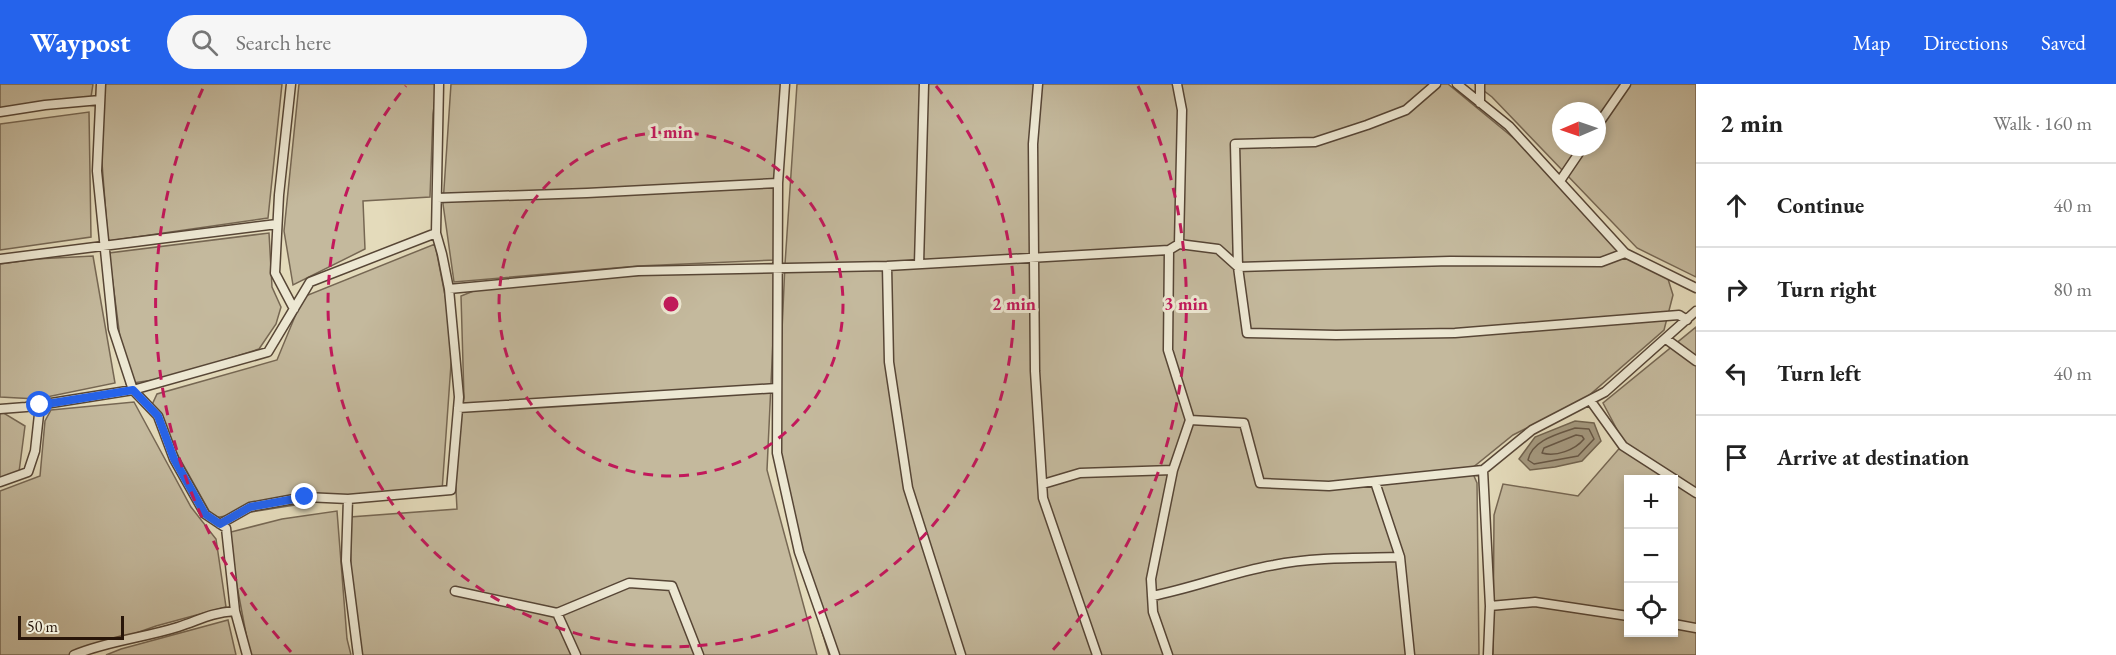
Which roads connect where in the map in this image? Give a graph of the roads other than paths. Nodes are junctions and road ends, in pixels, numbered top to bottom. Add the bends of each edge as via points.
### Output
1 (100, 84) edge
2 (291, 84) edge
3 (439, 84) edge
4 (784, 84) edge
5 (924, 84) edge
6 (1038, 84) edge
7 (1177, 84) edge
8 (1436, 84) edge
9 (1457, 84) edge
10 (1480, 84) edge
11 (1626, 84) edge
12 (100, 100) junction
13 (1480, 103) junction
14 (0, 112) edge
15 (1606, 113) edge
16 (1577, 156) edge
17 (1560, 181) junction
18 (778, 183) junction
19 (437, 198) junction
20 (277, 224) junction
21 (436, 234) junction
22 (1179, 244) junction
23 (104, 245) junction
24 (1169, 250) junction
25 (1626, 253) junction
26 (1034, 258) junction
27 (0, 259) edge
28 (919, 264) junction
29 (887, 266) junction
30 (1238, 267) junction
31 (777, 268) junction
32 (1696, 288) edge
33 (449, 289) junction
34 (294, 309) junction
35 (1696, 311) edge
36 (1687, 320) junction
37 (1666, 339) junction
38 (1696, 361) edge
39 (777, 388) junction
40 (133, 390) junction
41 (1590, 400) junction
42 (40, 405) junction
43 (458, 408) junction
44 (0, 409) edge
45 (1190, 420) junction
46 (1173, 470) junction
47 (1483, 470) junction
48 (0, 482) edge
49 (1375, 482) junction
50 (1043, 484) junction
51 (1696, 493) edge
52 (348, 499) junction
53 (220, 524) junction
54 (1400, 557) junction
55 (455, 591) dead end
56 (1152, 596) junction
57 (1490, 606) junction
58 (235, 611) junction
59 (557, 613) junction
60 (1624, 615) edge
61 (1678, 625) edge
62 (1696, 628) edge
63 (102, 645) junction
64 (74, 655) edge
65 (105, 655) edge
66 (247, 655) edge
67 (358, 655) edge
68 (576, 655) edge
69 (699, 655) edge
70 (835, 655) edge
71 (961, 655) edge
72 (1097, 655) edge
73 (1168, 655) edge
74 (1410, 655) edge
75 (1488, 655) edge

1 - 12 lane
2 - 20 lane
3 - 19 lane
4 - 18 lane
5 - 28 lane
6 - 26 lane
7 - 22 lane via 1182,110
8 - 30 lane via 1406,110 1315,142 1235,144
9 - 13 lane
10 - 13 lane
11 - 15 lane
12 - 14 lane
12 - 23 lane via 97,171
13 - 17 lane via 1509,126
16 - 17 lane
17 - 25 lane
18 - 19 lane
18 - 31 lane
19 - 21 lane
20 - 23 lane
20 - 34 lane via 275,273
21 - 33 lane
21 - 34 lane via 310,282
22 - 24 lane
22 - 30 lane via 1218,249
23 - 27 lane
23 - 40 lane via 113,329
24 - 26 lane
24 - 45 lane via 1168,350
25 - 30 lane via 1601,262 1450,261
25 - 32 lane
26 - 28 lane
26 - 50 lane via 1035,370
28 - 29 lane
29 - 31 lane
29 - 71 lane via 889,362 908,488
30 - 36 lane via 1247,333 1455,333 1678,315
31 - 33 lane via 638,271
31 - 39 lane
33 - 43 lane
34 - 40 lane via 268,352
35 - 36 lane
36 - 37 lane
37 - 38 lane
37 - 41 lane via 1605,392
39 - 43 lane
39 - 70 lane via 777,453 800,552
40 - 42 lane
40 - 53 lane via 158,416 174,459 205,514
41 - 47 lane via 1532,430
41 - 51 lane via 1623,446
42 - 44 lane
42 - 48 lane via 35,452 28,472
43 - 52 lane via 451,490
45 - 46 lane
45 - 49 lane via 1244,423 1260,483 1329,486
46 - 50 lane via 1080,473
46 - 56 lane via 1151,579
47 - 49 lane
47 - 57 lane
49 - 54 lane
50 - 72 lane via 1043,498
52 - 53 lane via 305,497 250,507
52 - 67 lane via 346,561
53 - 58 lane via 226,528
54 - 56 lane via 1274,564
54 - 74 lane
55 - 59 lane
56 - 73 lane via 1153,612
57 - 60 lane via 1535,602
57 - 75 lane
58 - 63 lane via 215,612 178,627
58 - 66 lane
59 - 68 lane
59 - 69 lane via 628,583 672,586
61 - 62 lane
63 - 64 lane
63 - 65 lane

